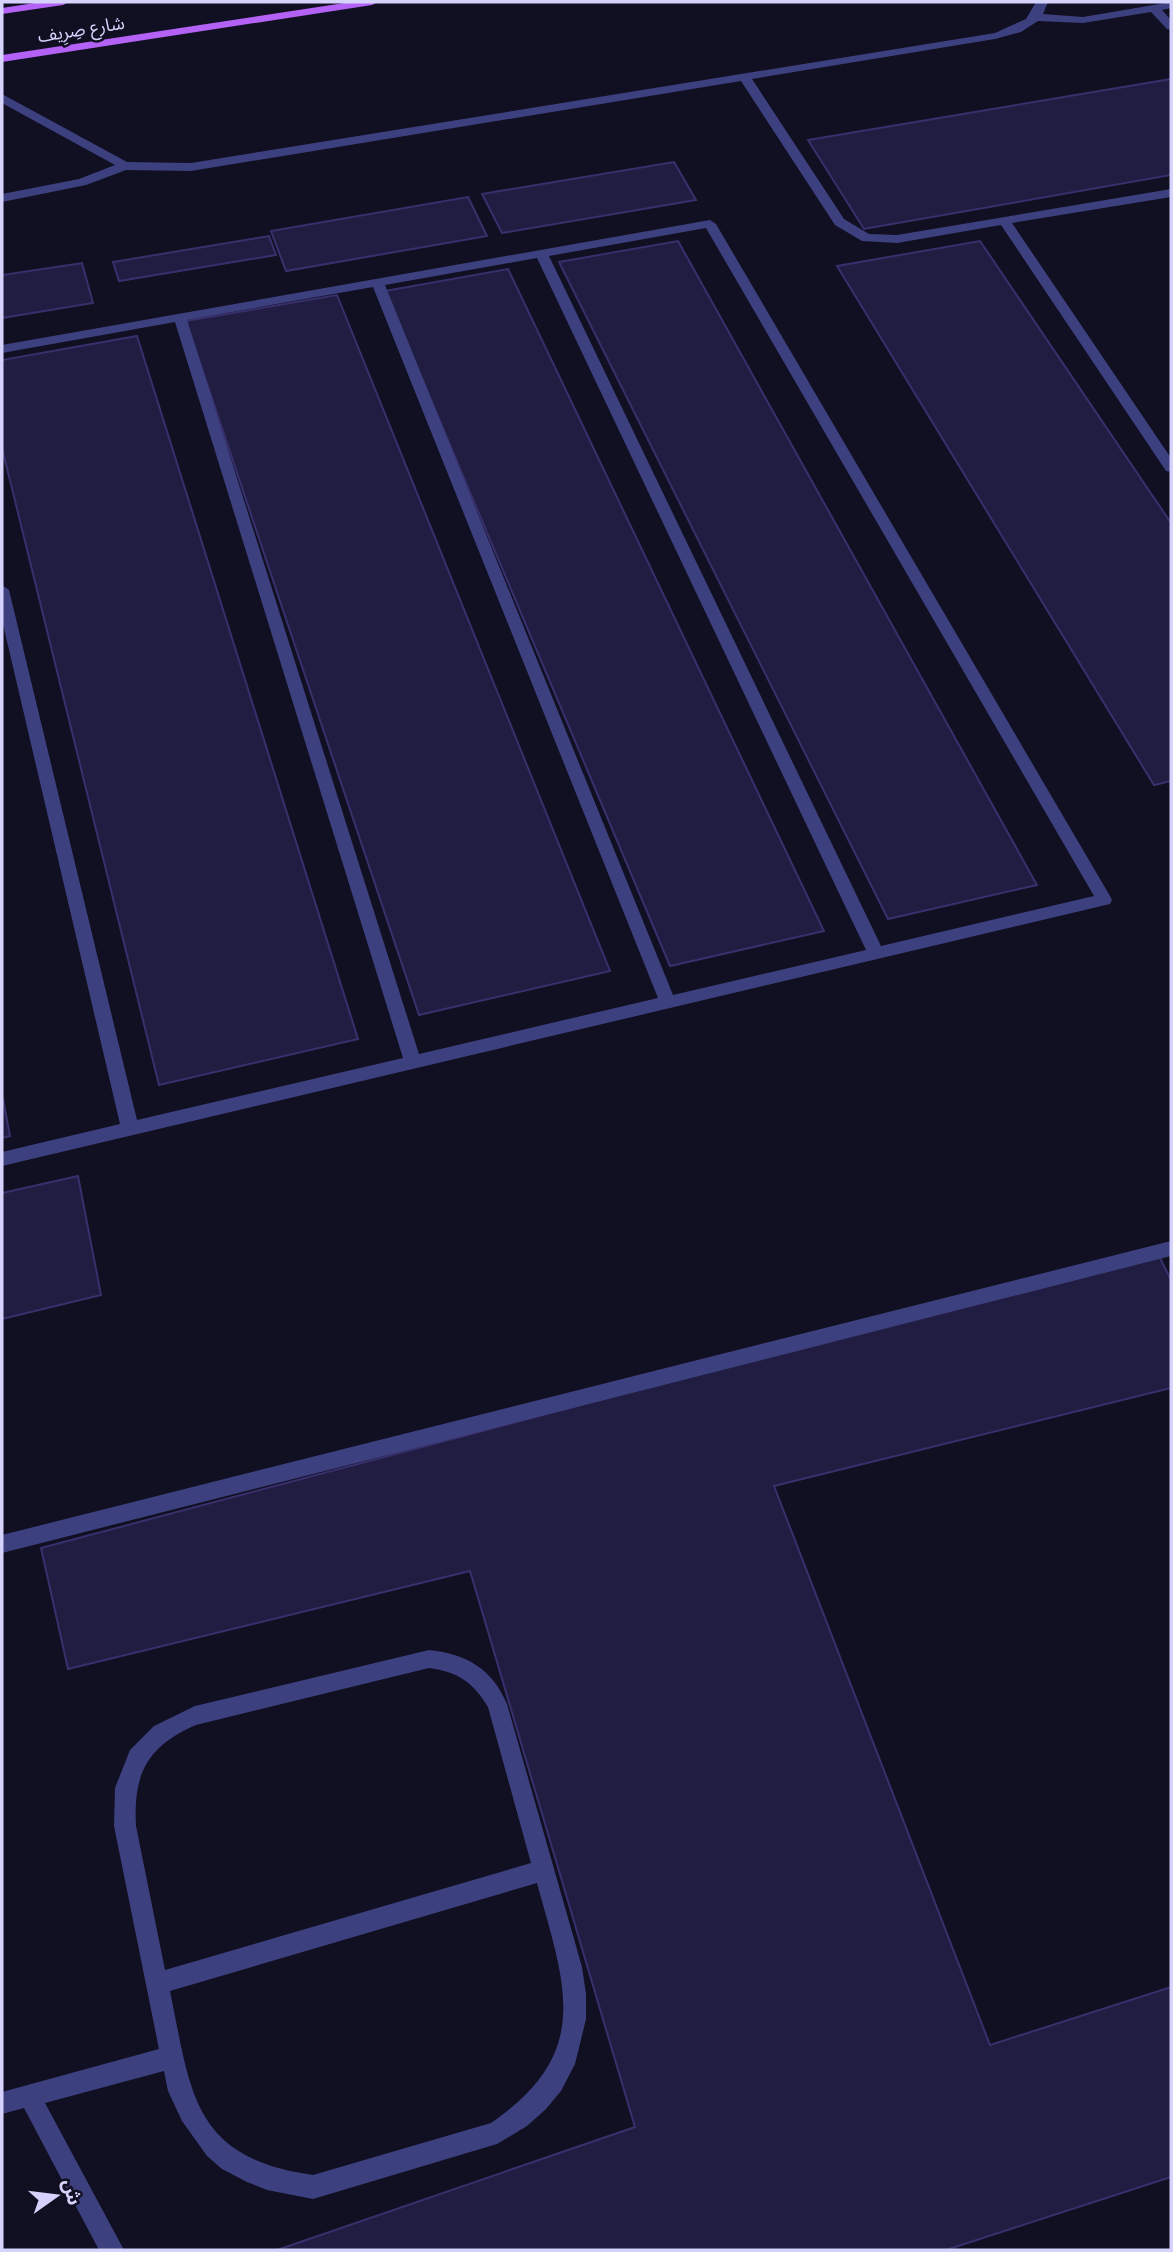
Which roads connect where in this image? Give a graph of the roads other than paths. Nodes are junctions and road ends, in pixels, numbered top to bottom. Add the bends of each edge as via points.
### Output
1 (63, 2) edge
2 (372, 2) edge
3 (1042, 2) edge
4 (1171, 5) edge
5 (1154, 8) junction
6 (2, 11) edge
7 (1036, 17) junction
8 (1171, 27) edge
9 (2, 59) edge
10 (745, 78) junction
11 (2, 98) edge
12 (125, 166) junction
13 (1171, 193) edge
14 (2, 198) edge
15 (1005, 222) junction
16 (541, 254) junction
17 (378, 283) junction
18 (180, 318) junction
19 (2, 349) edge
20 (1171, 468) edge
21 (2, 590) edge
22 (9, 654) edge
23 (876, 953) junction
24 (668, 1003) junction
25 (413, 1062) junction
26 (130, 1129) junction
27 (2, 1159) edge
28 (1171, 1248) edge
29 (2, 1544) edge
30 (544, 1870) junction
31 (157, 1984) junction
32 (173, 2057) junction
33 (29, 2095) junction
34 (2, 2103) edge
35 (112, 2250) edge

1 - 6 main road, شارع صِرِيف
2 - 9 main road, شارع صِرِيف
3 - 7 street
4 - 5 street
5 - 7 street via 1083,20
5 - 8 street
7 - 10 street via 995,36
10 - 12 street via 191,167
10 - 15 street via 839,222 866,238 897,239
11 - 12 street
12 - 14 street via 82,182
13 - 15 street
15 - 20 street
16 - 17 street
16 - 23 street
16 - 23 street via 710,224 1104,900
17 - 18 street
17 - 24 street
18 - 19 street
18 - 25 street
21 - 22 street
22 - 26 street
23 - 24 street
24 - 25 street
25 - 26 street
26 - 27 street
28 - 29 street
30 - 31 street
30 - 31 street via 497,1704 472,1670 451,1661 429,1659 195,1716 172,1724 152,1739 126,1780 122,1803
30 - 32 street via 576,1994 574,2030 567,2057 543,2098 498,2133 313,2186 283,2184 230,2162 208,2142 179,2091
31 - 32 street
32 - 33 street
33 - 34 street
33 - 35 street

